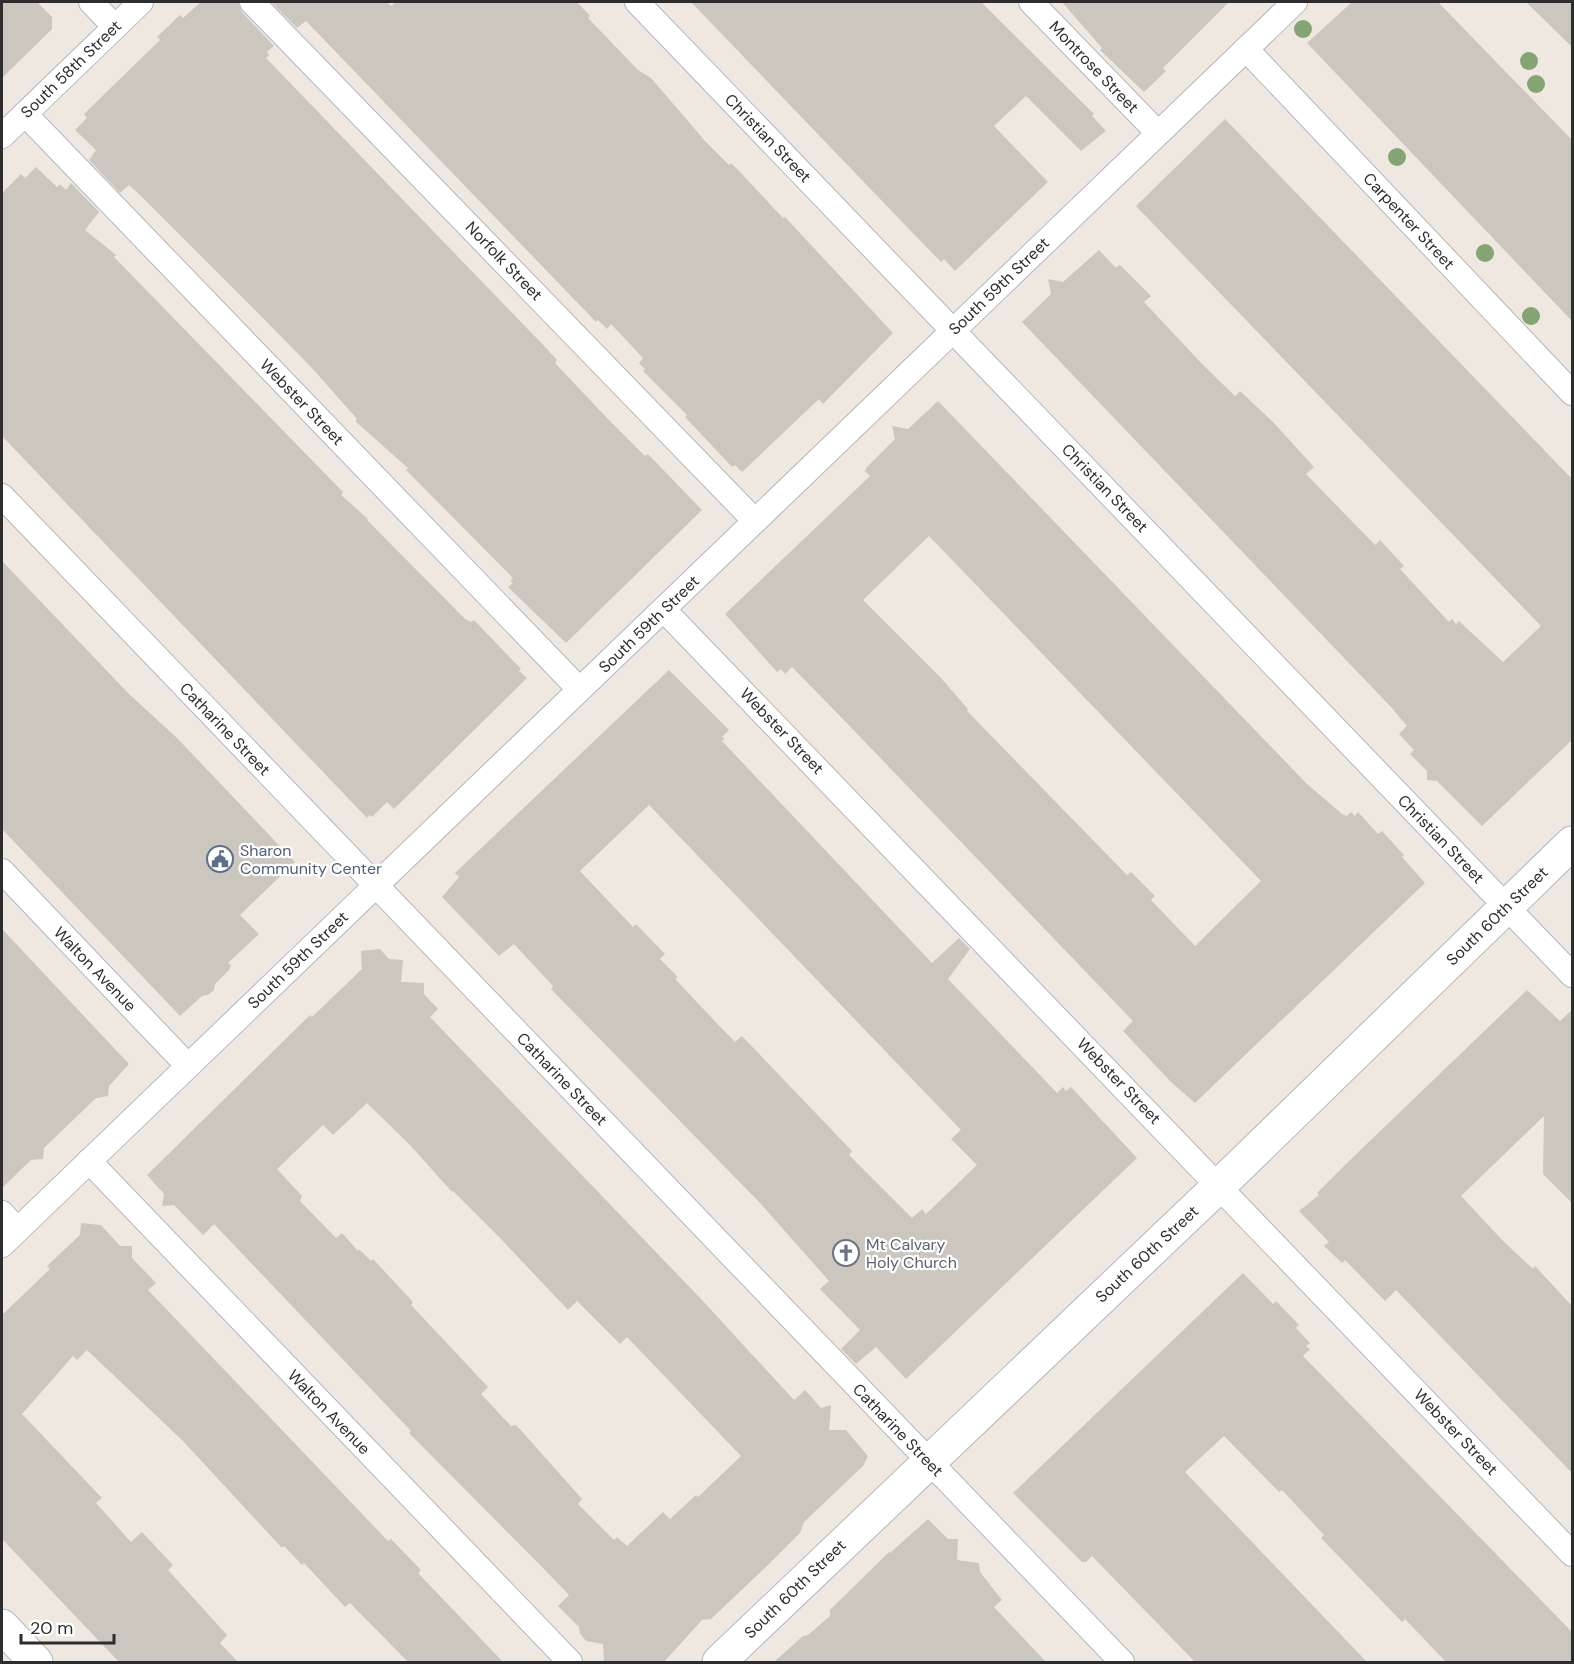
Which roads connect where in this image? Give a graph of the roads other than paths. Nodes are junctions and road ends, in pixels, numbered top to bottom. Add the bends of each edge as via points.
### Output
1 (91, 2) edge
2 (141, 2) edge
3 (252, 2) edge
4 (637, 2) edge
5 (1031, 2) edge
6 (1295, 2) edge
7 (115, 27) junction
8 (1246, 49) junction
9 (25, 114) junction
10 (1158, 133) junction
11 (2, 136) edge
12 (953, 331) junction
13 (1572, 393) edge
14 (2, 496) edge
15 (755, 521) junction
16 (664, 610) junction
17 (579, 689) junction
18 (1572, 843) edge
19 (2, 871) edge
20 (375, 885) junction
21 (1506, 906) junction
22 (1572, 975) edge
23 (188, 1066) junction
24 (89, 1161) junction
25 (1220, 1185) junction
26 (7, 1229) edge
27 (929, 1461) junction
28 (1572, 1554) edge
29 (3, 1629) edge
30 (36, 1662) edge
31 (570, 1662) edge
32 (719, 1662) edge
33 (1122, 1662) edge

1 - 7 street
2 - 7 street, South 58th Street
3 - 15 street, Norfolk Street
4 - 12 street, Christian Street
5 - 10 street, Montrose Street
6 - 8 street, South 59th Street
7 - 9 street, South 58th Street
8 - 10 street, South 59th Street
8 - 13 street, Carpenter Street
9 - 11 street, South 58th Street
9 - 17 street, Webster Street
10 - 12 street, South 59th Street
12 - 15 street, South 59th Street
12 - 21 street, Christian Street
14 - 20 street, Catharine Street
15 - 16 street, South 59th Street
16 - 17 street, South 59th Street
16 - 25 street, Webster Street
17 - 20 street, South 59th Street
18 - 21 street, South 60th Street
19 - 23 street, Walton Avenue
20 - 23 street, South 59th Street
20 - 27 street, Catharine Street
21 - 22 street, Christian Street
21 - 25 street, South 60th Street
23 - 24 street, South 59th Street
24 - 26 street, South 59th Street
24 - 31 street, Walton Avenue
25 - 27 street, South 60th Street
25 - 28 street, Webster Street
27 - 32 street, South 60th Street
27 - 33 street, Catharine Street
29 - 30 street

